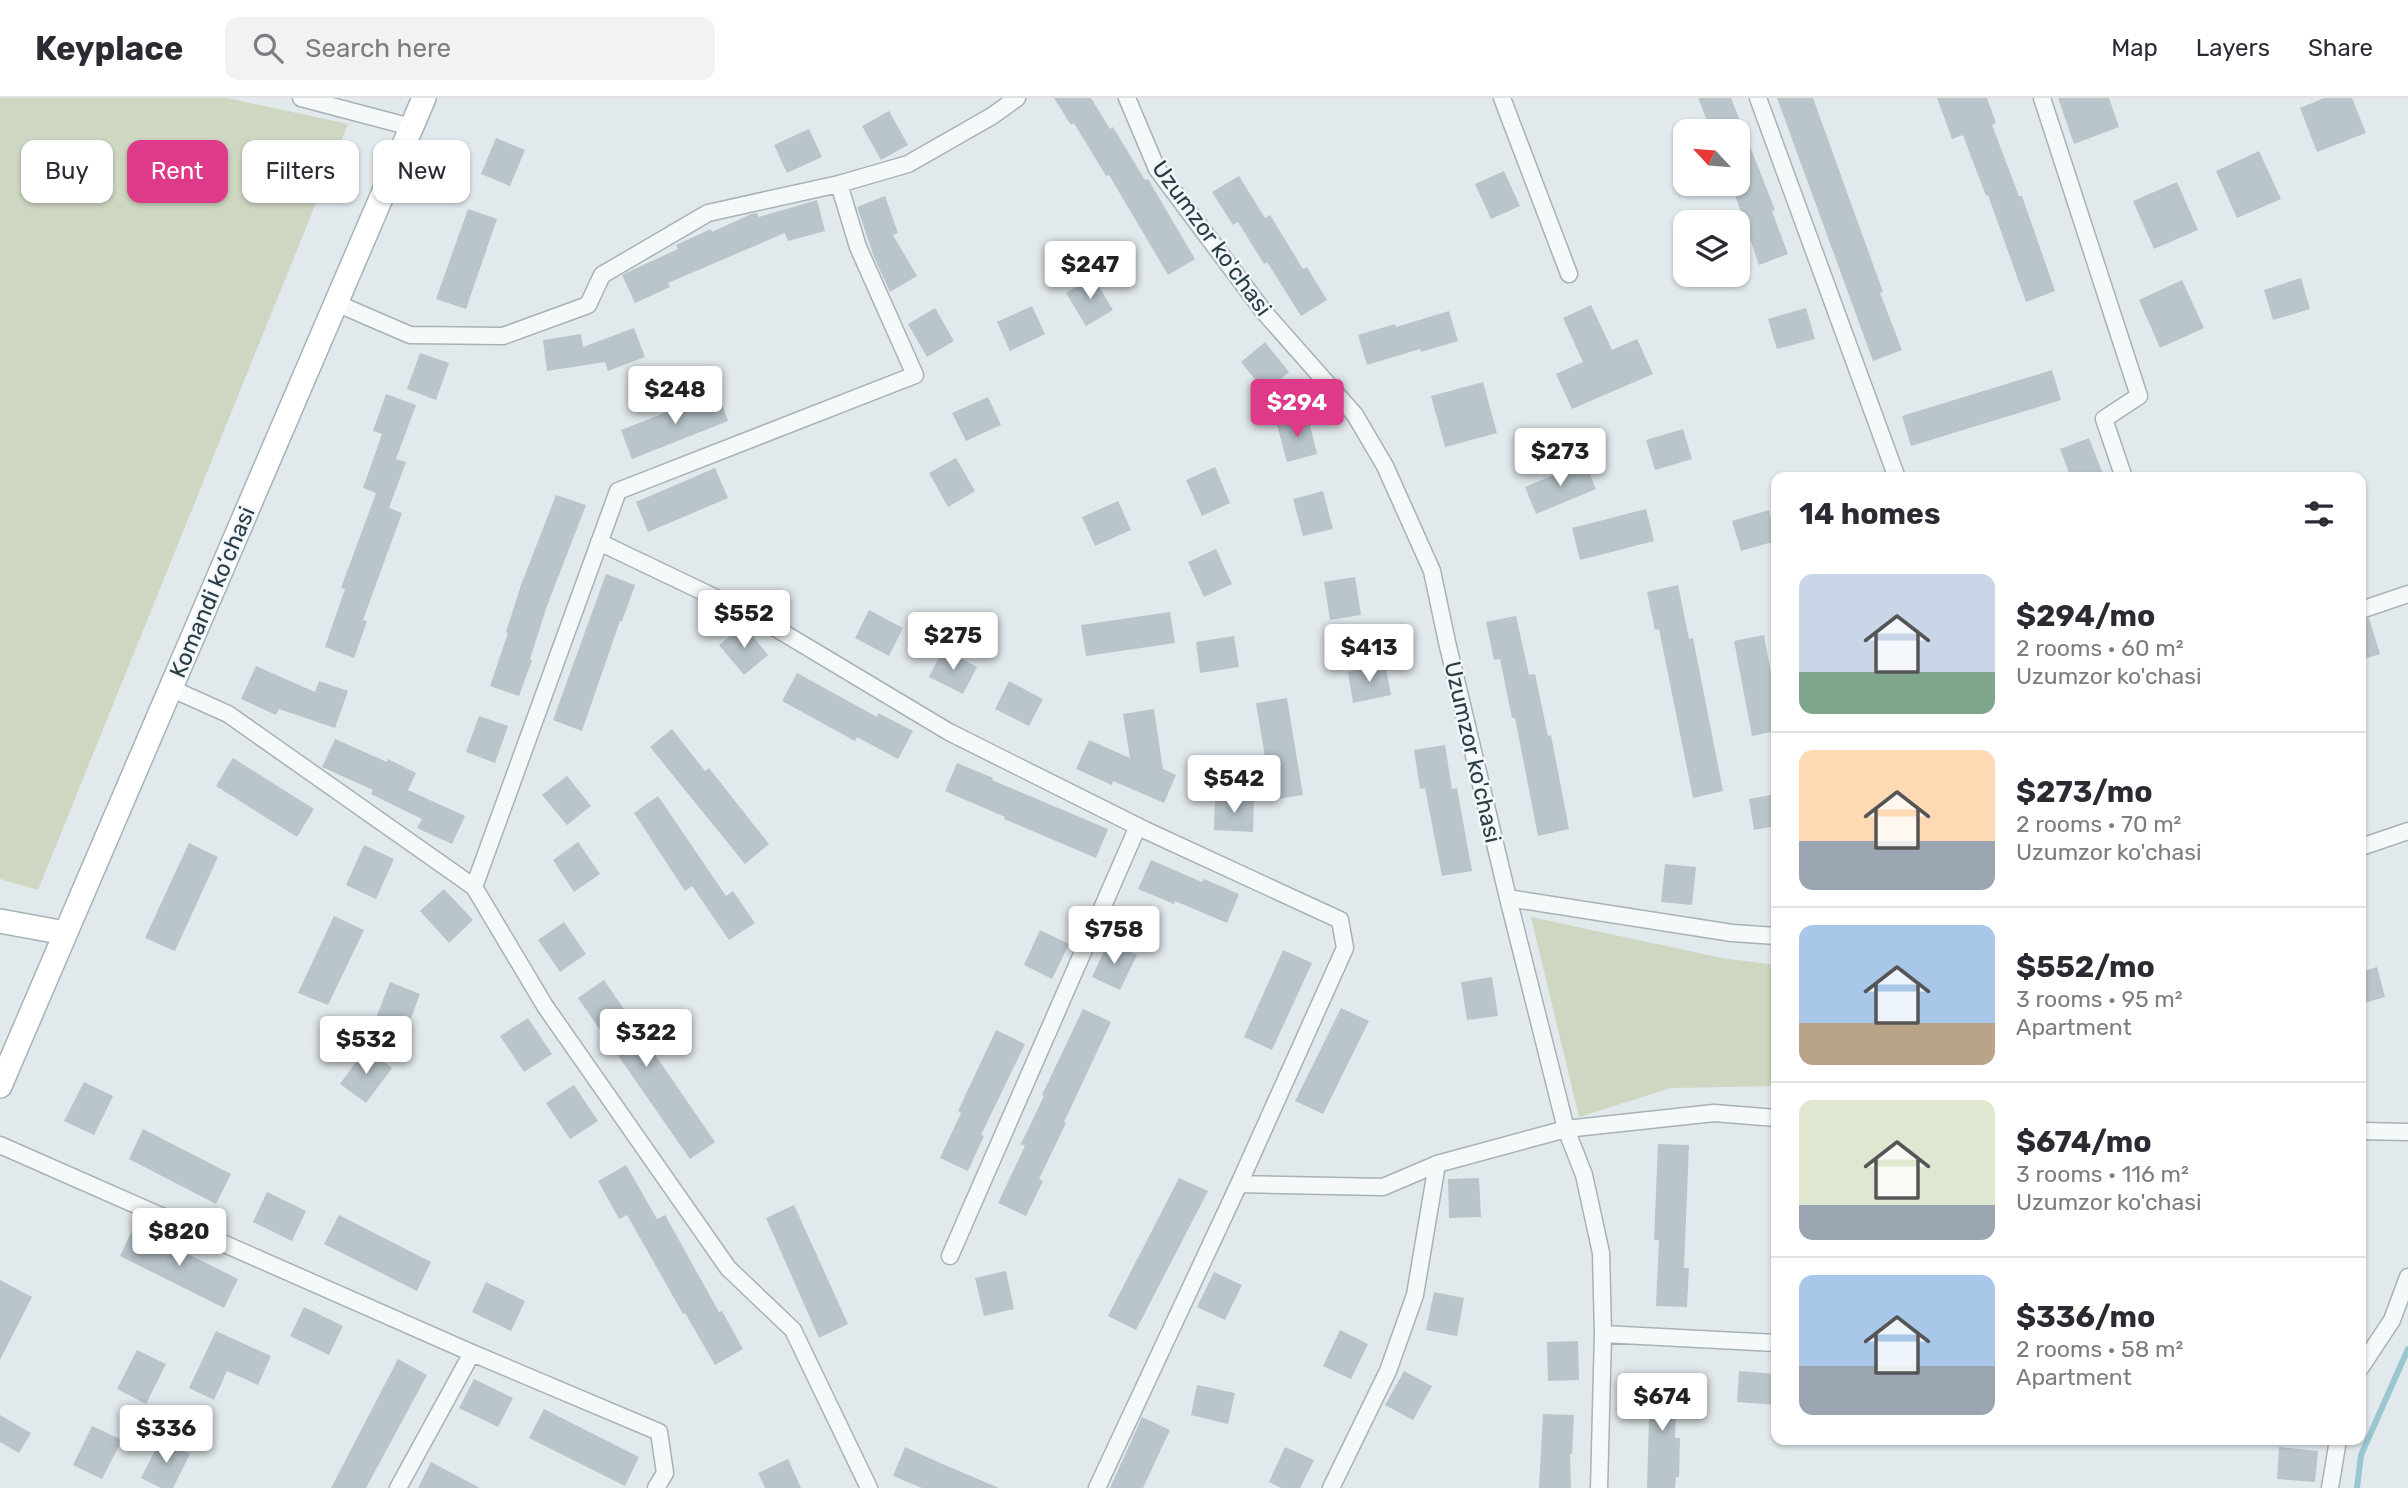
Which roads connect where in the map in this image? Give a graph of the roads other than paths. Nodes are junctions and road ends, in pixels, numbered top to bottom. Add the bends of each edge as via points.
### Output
1 (301, 98) edge
2 (424, 98) edge
3 (1017, 98) edge
4 (1127, 98) edge
5 (1502, 98) edge
6 (1758, 98) edge
7 (2042, 98) edge
8 (411, 127) junction
9 (839, 184) junction
10 (1569, 274) dead end
11 (336, 303) junction
12 (1895, 472) edge
13 (2122, 472) edge
14 (599, 542) junction
15 (2408, 594) edge
16 (2366, 608) edge
17 (170, 688) junction
18 (1138, 826) junction
19 (2408, 831) edge
20 (2366, 845) edge
21 (474, 887) junction
22 (1508, 898) junction
23 (0, 920) edge
24 (65, 933) junction
25 (1771, 936) edge
26 (0, 1086) edge
27 (1771, 1118) edge
28 (1566, 1129) junction
29 (2366, 1131) edge
30 (2408, 1132) edge
31 (0, 1145) edge
32 (1437, 1164) junction
33 (1239, 1184) junction
34 (950, 1256) dead end
35 (2408, 1277) edge
36 (1603, 1334) junction
37 (1771, 1343) edge
38 (472, 1353) junction
39 (2366, 1359) edge
40 (2337, 1445) edge
41 (398, 1488) edge
42 (656, 1488) edge
43 (869, 1488) edge
44 (1097, 1488) edge
45 (1331, 1488) edge
46 (1599, 1488) edge
47 (2330, 1488) edge

1 - 8 street
2 - 8 main road, Komandi ko‘chasi
3 - 9 street via 908,164
4 - 22 street, Uzumzor ko'chasi via 1157,169 1264,312 1355,415 1385,466 1432,571
5 - 10 street
6 - 12 street
7 - 13 street via 2139,396 2104,419
8 - 11 main road, Komandi ko‘chasi
9 - 11 street via 708,213 602,275 588,305 503,335 410,335
9 - 14 street via 858,247 915,375 618,491
11 - 17 main road, Komandi ko‘chasi
14 - 18 street via 762,620 948,732
14 - 21 street
15 - 16 street
17 - 21 street via 228,714
17 - 24 main road, Komandi ko‘chasi
18 - 33 street via 1340,920 1345,948
18 - 34 street
19 - 20 street
21 - 43 street via 545,1006 728,1268 793,1330
22 - 25 street
22 - 28 street, Uzumzor ko'chasi
23 - 24 main road
24 - 26 main road, Komandi ko‘chasi
27 - 28 street via 1714,1113
28 - 32 street
28 - 36 street, Uzumzor ko'chasi via 1584,1175 1601,1253
29 - 30 street
31 - 38 street
32 - 33 street via 1383,1187
32 - 45 street via 1415,1295 1388,1371
33 - 44 street
35 - 39 street via 2392,1320
36 - 37 street
36 - 46 street, Uzumzor ko'chasi
38 - 41 street
38 - 42 street via 659,1432 665,1473
40 - 47 street

